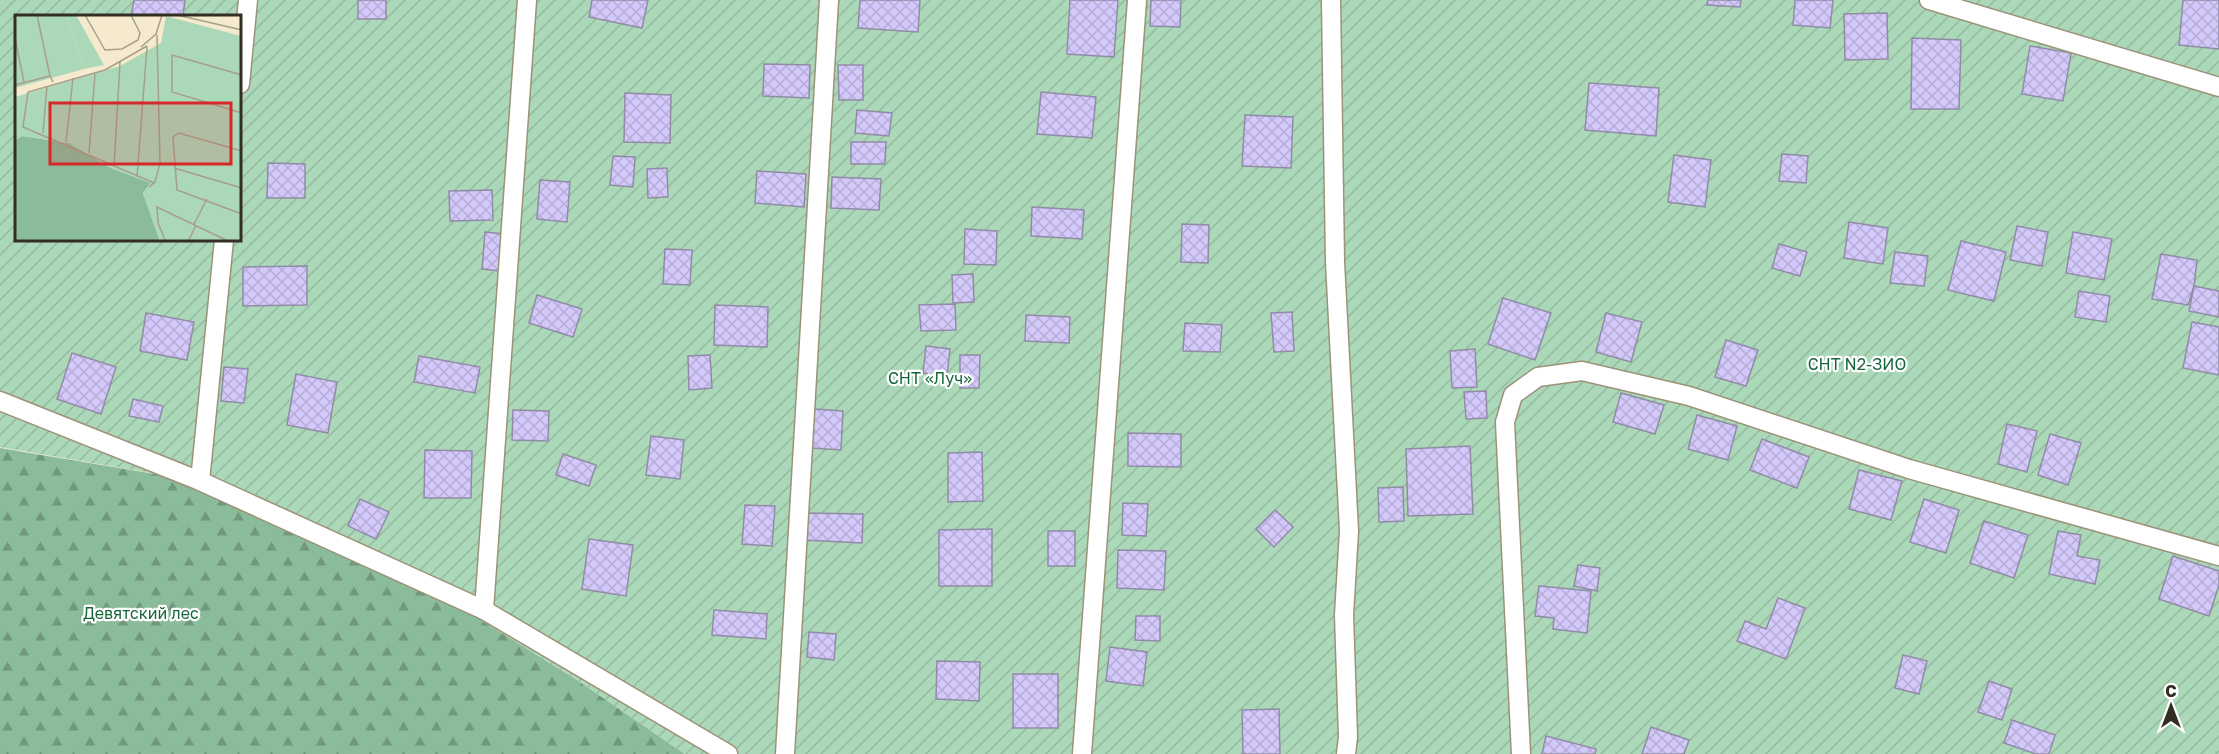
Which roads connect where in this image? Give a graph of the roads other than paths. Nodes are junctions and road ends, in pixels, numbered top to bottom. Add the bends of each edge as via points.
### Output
1 (248, 0) edge
2 (527, 0) edge
3 (830, 0) edge
4 (1137, 0) edge
5 (1331, 0) edge
6 (1929, 0) edge
7 (242, 63) edge
8 (2219, 87) edge
9 (224, 242) edge
10 (0, 401) edge
11 (200, 481) junction
12 (2219, 556) edge
13 (484, 610) junction
14 (728, 754) edge
15 (785, 754) edge
16 (1082, 754) edge
17 (1346, 754) edge
18 (1521, 754) edge

1 - 7 lane
2 - 13 lane
3 - 15 lane
4 - 16 lane
5 - 17 lane via 1335,262 1348,531 1344,615
6 - 8 lane
9 - 11 lane
10 - 11 lane
11 - 13 lane
12 - 18 lane via 1909,469 1689,396 1582,371 1538,377 1513,395 1504,422
13 - 14 lane

